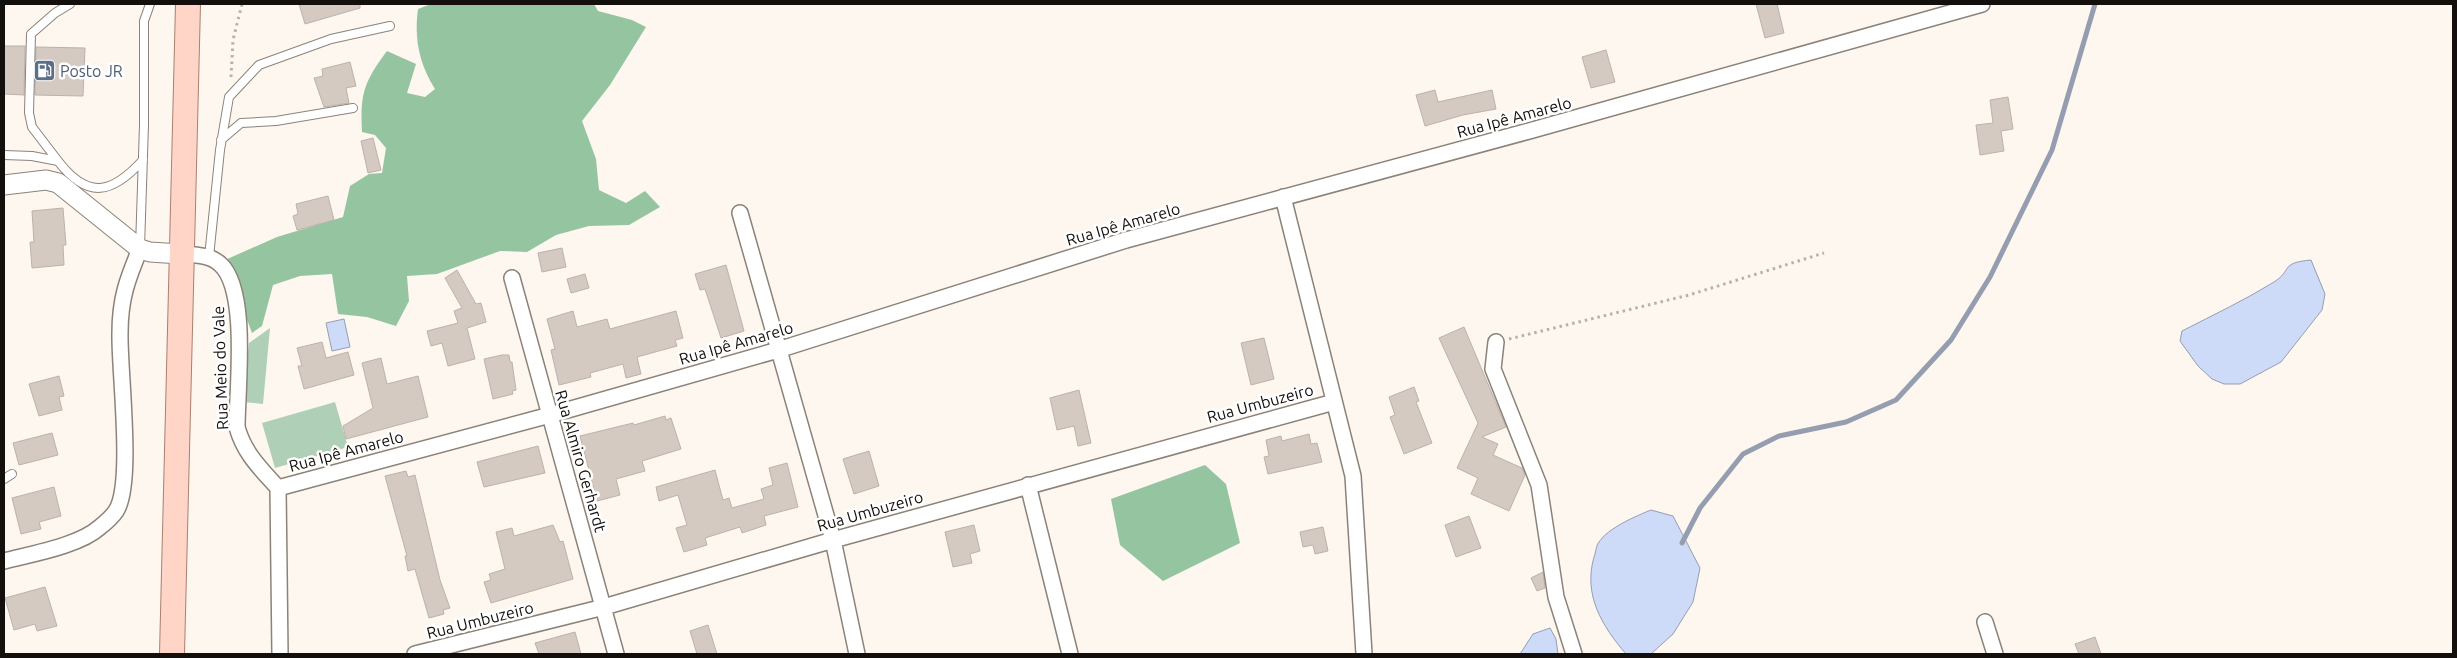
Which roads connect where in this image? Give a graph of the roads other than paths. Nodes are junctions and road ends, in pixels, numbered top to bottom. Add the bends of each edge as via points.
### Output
1 (70, 4) edge
2 (150, 4) edge
3 (188, 4) edge
4 (1982, 4) edge
5 (390, 26) dead end
6 (353, 108) dead end
7 (221, 140) junction
8 (4, 155) edge
9 (143, 160) junction
10 (58, 161) junction
11 (4, 185) edge
12 (1283, 197) junction
13 (740, 213) dead end
14 (140, 249) junction
15 (180, 254) junction
16 (209, 257) junction
17 (512, 278) dead end
18 (1496, 342) road end
19 (778, 350) junction
20 (1334, 402) junction
21 (550, 415) junction
22 (12, 474) dead end
23 (4, 479) edge
24 (1028, 485) junction
25 (278, 488) junction
26 (833, 540) junction
27 (4, 561) edge
28 (604, 607) junction
29 (1985, 622) dead end
30 (172, 654) edge
31 (280, 654) edge
32 (415, 654) edge
33 (616, 654) edge
34 (857, 654) edge
35 (1070, 654) edge
36 (1364, 654) edge
37 (1574, 654) edge
38 (1994, 654) edge

1 - 10 lane via 31,34 32,127
2 - 9 lane via 144,20
3 - 15 main road
4 - 12 street, Rua Ipê Amarelo via 1529,132
5 - 7 lane via 331,40 258,65 229,98
6 - 7 lane via 241,123
7 - 16 lane
8 - 10 lane
9 - 10 lane via 128,176 112,186 98,188 71,178
9 - 14 lane
11 - 14 street via 46,180 58,183
12 - 19 street, Rua Ipê Amarelo via 1126,240
12 - 20 street
13 - 19 street
14 - 15 street
14 - 27 street via 124,286 120,333 124,487 117,510 99,529 67,545
15 - 16 street
15 - 30 main road
16 - 25 street, Rua Meio do Vale via 227,273 238,310 239,435 248,455
17 - 21 street, Rua Almiro Gerhardt
18 - 37 street via 1492,369 1539,485 1556,597
19 - 21 street, Rua Ipê Amarelo
19 - 26 street
20 - 24 street, Rua Umbuzeiro
20 - 36 street via 1353,476
21 - 25 street, Rua Ipê Amarelo
21 - 28 street, Rua Almiro Gerhardt
22 - 23 lane
24 - 26 street, Rua Umbuzeiro
24 - 35 street
25 - 31 street
26 - 28 street, Rua Umbuzeiro
26 - 34 street
28 - 32 street, Rua Umbuzeiro
28 - 33 street, Rua Almiro Gerhardt
29 - 38 street

